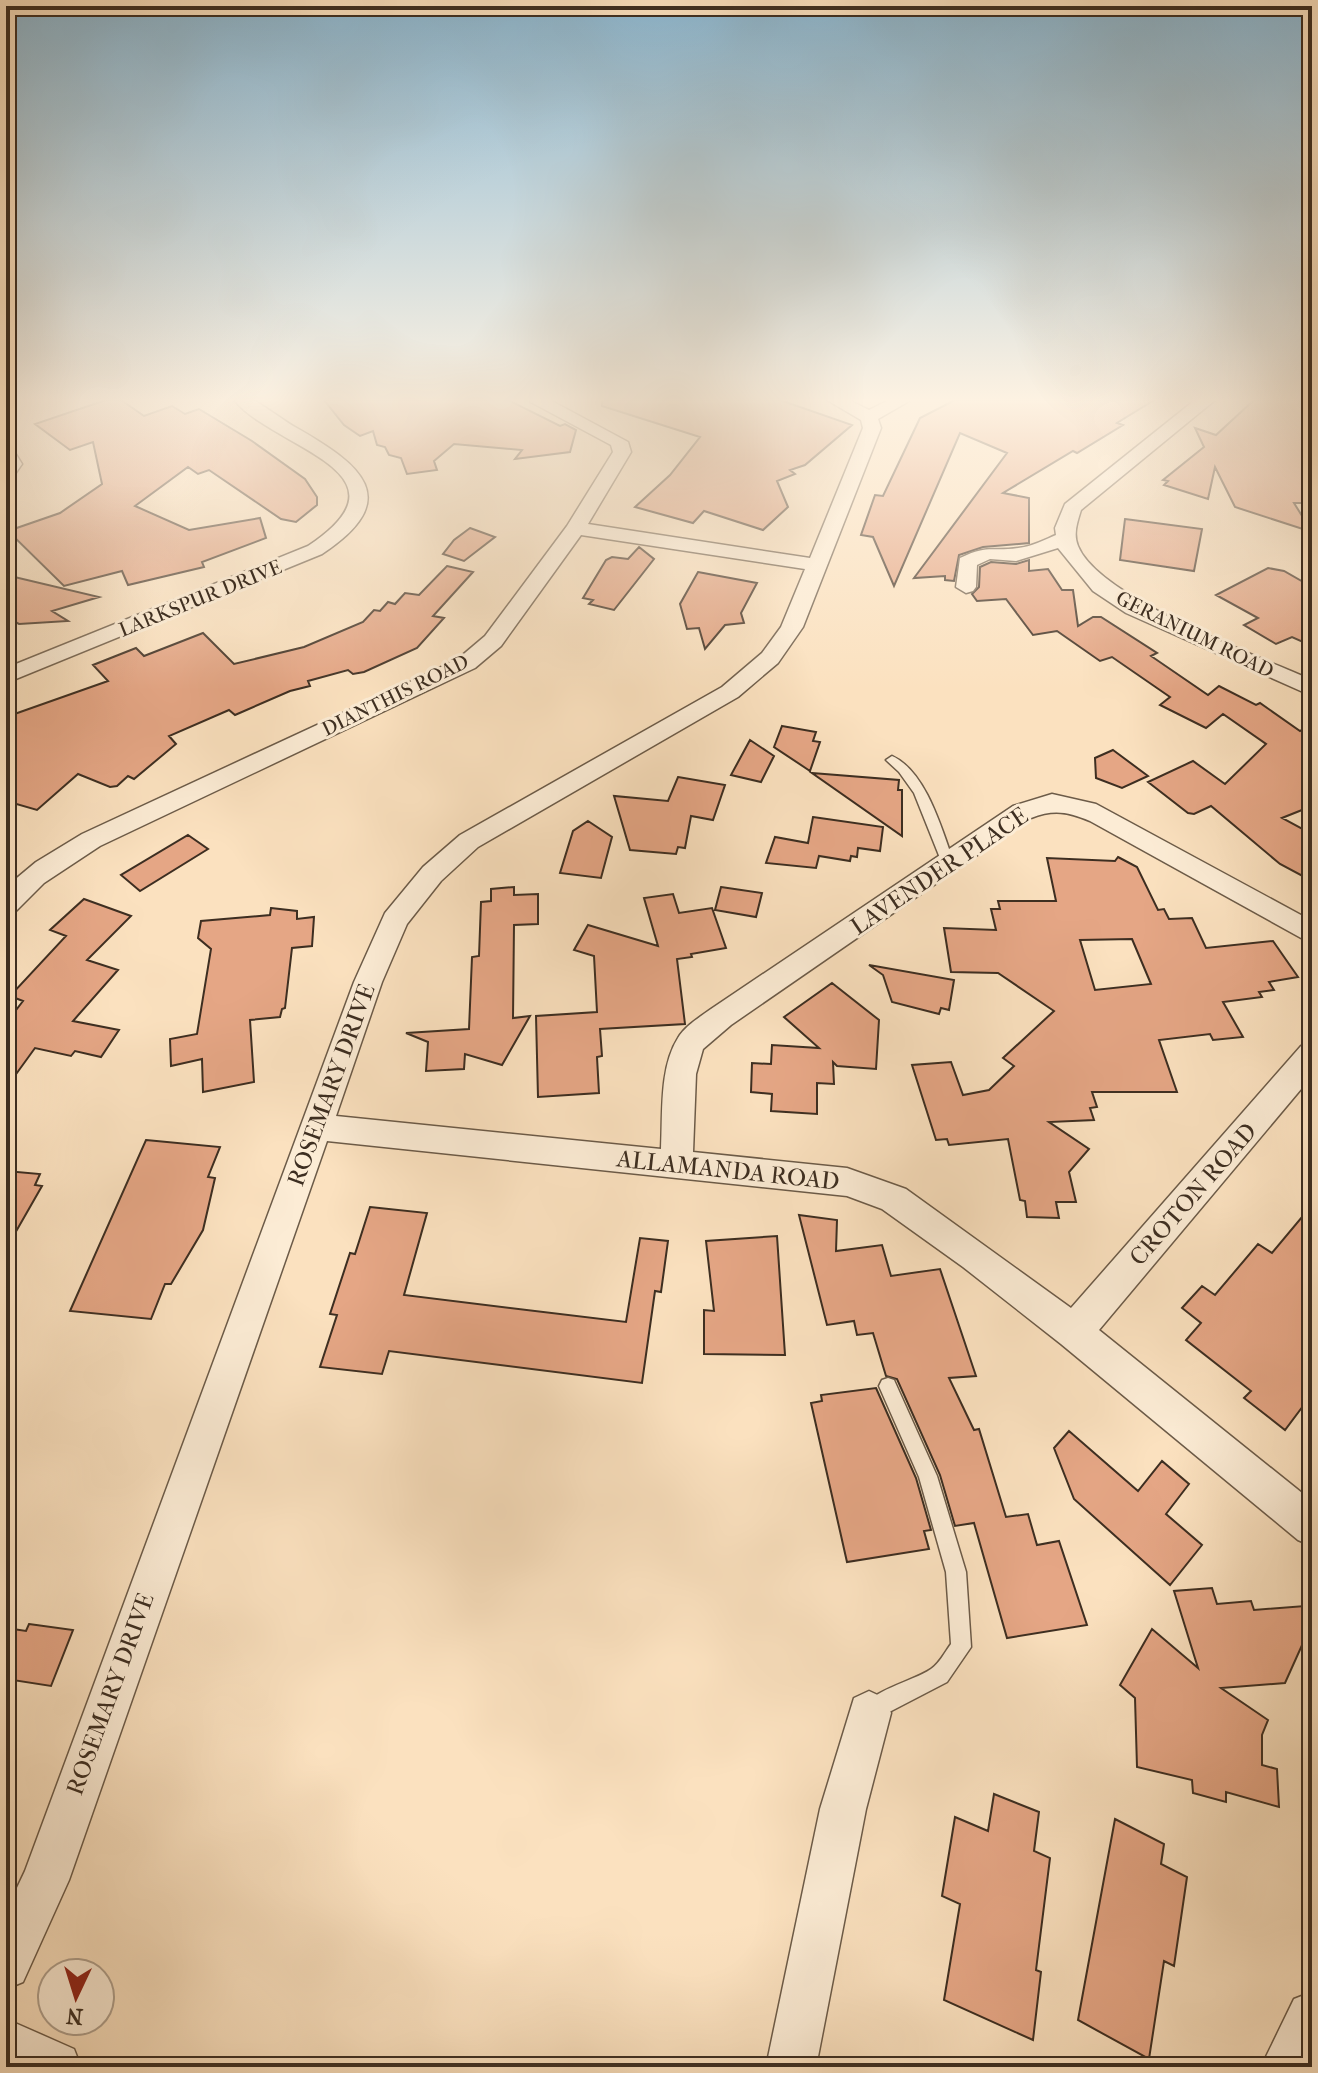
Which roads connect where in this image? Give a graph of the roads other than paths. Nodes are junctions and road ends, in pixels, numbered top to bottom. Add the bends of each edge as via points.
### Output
1 (360, 497) edge
2 (596, 497) edge
3 (844, 497) edge
4 (1086, 497) edge
5 (576, 528) junction
6 (1067, 538) junction
7 (816, 565) junction
8 (966, 587) dead end
9 (6, 676) edge
10 (1312, 689) edge
11 (892, 760) dead end
12 (948, 863) junction
13 (6, 904) edge
14 (1312, 934) edge
15 (1312, 1055) edge
16 (317, 1127) junction
17 (676, 1165) junction
18 (1074, 1332) junction
19 (888, 1386) dead end
20 (1312, 1526) edge
21 (869, 1713) joint
22 (6, 1965) edge
23 (1312, 2017) edge
24 (6, 2044) edge
25 (56, 2067) edge
26 (791, 2067) edge
27 (1286, 2067) edge

1 - 9 street, LARKSPUR DRIVE via 356,515 345,529 315,550
2 - 5 street, DIANTHIS ROAD
3 - 7 street, ROSEMARY DRIVE
4 - 6 street via 1072,508
5 - 7 street
5 - 13 street, DIANTHIS ROAD via 493,641 467,663 91,840 49,865
6 - 8 street via 1016,555 980,555 967,562
6 - 10 street, GERANIUM ROAD via 1068,548 1100,587 1134,608
7 - 16 street, ROSEMARY DRIVE via 792,627 770,658 730,692 507,816 432,874 395,920
11 - 12 lane via 916,785
12 - 14 street, LAVENDER PLACE via 1022,812 1047,802 1072,804
12 - 17 street, LAVENDER PLACE via 690,1043 681,1074
15 - 18 street, CROTON ROAD
16 - 17 street, ALLAMANDA ROAD
16 - 22 street, ROSEMARY DRIVE via 45,1880
17 - 18 street, ALLAMANDA ROAD via 847,1182 894,1199
18 - 20 street, ALLAMANDA ROAD
19 - 21 lane via 928,1476 956,1572 961,1647 940,1675
21 - 26 street via 843,1809
23 - 27 street
24 - 25 street

